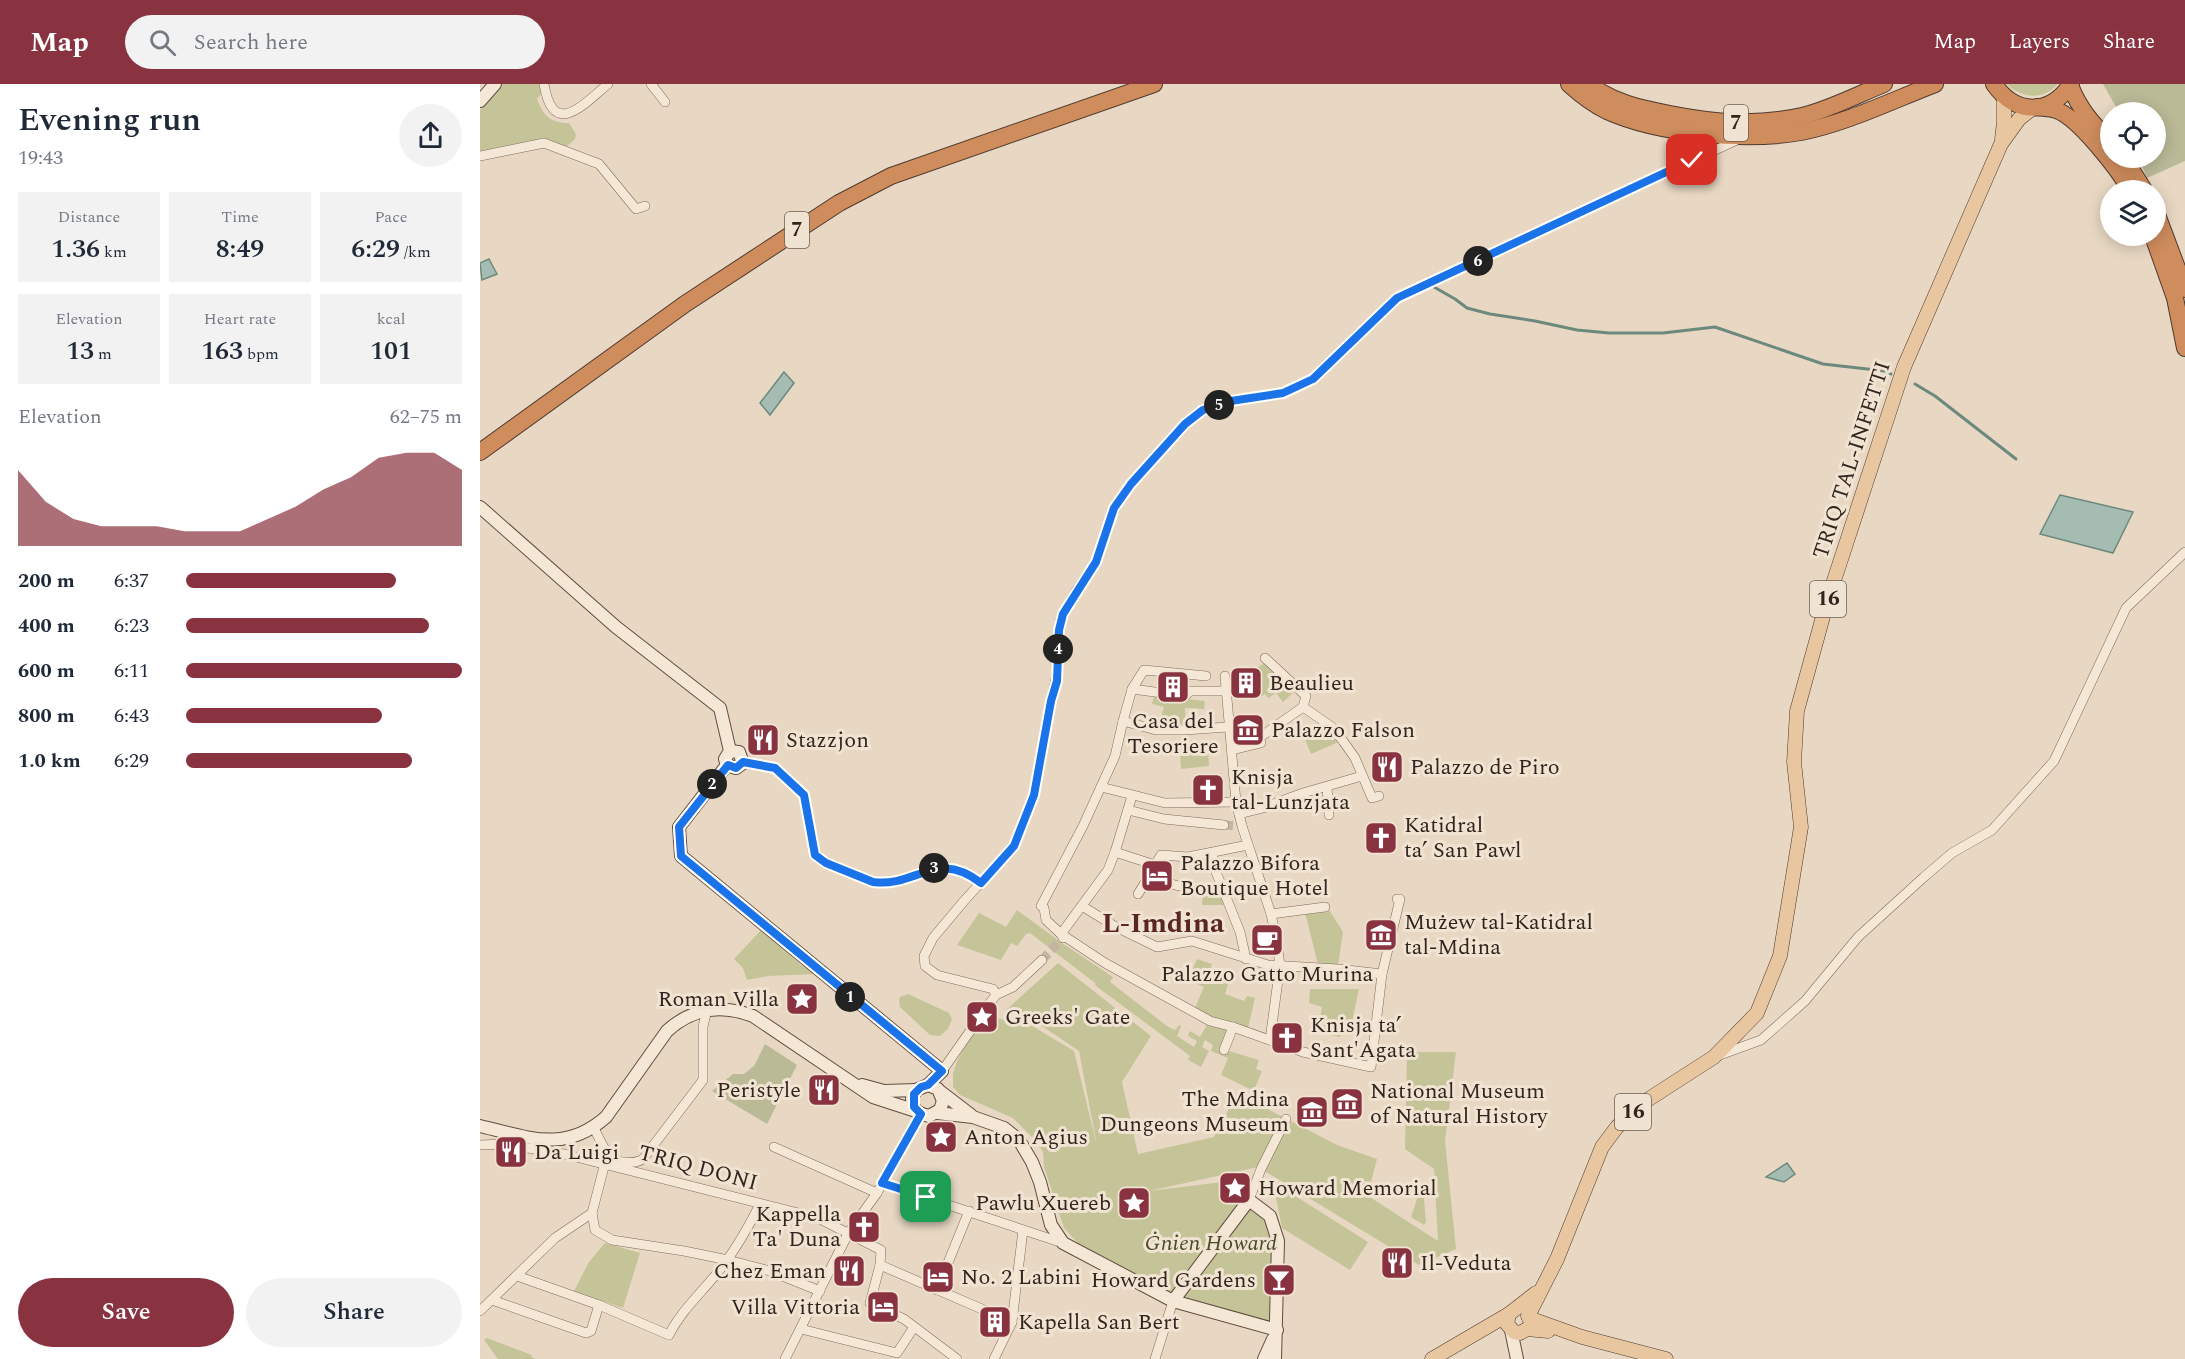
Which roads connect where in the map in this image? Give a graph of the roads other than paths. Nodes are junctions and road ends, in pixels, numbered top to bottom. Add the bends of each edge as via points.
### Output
1 (495, 84) edge
2 (544, 84) edge
3 (608, 84) edge
4 (651, 84) edge
5 (1123, 84) edge
6 (1154, 84) edge
7 (1569, 84) edge
8 (1588, 84) edge
9 (1884, 84) edge
10 (1935, 84) edge
11 (1986, 84) edge
12 (2071, 84) edge
13 (2000, 92) edge
14 (480, 101) edge
15 (665, 102) dead end
16 (2035, 108) junction
17 (2100, 131) edge
18 (1692, 132) junction
19 (1744, 136) junction
20 (2001, 144) junction
21 (480, 156) edge
22 (1692, 160) junction
23 (2123, 180) edge
24 (645, 206) dead end
25 (2166, 239) edge
26 (2157, 246) edge
27 (2185, 289) edge
28 (2185, 348) edge
29 (480, 438) edge
30 (480, 452) edge
31 (480, 507) edge
32 (2185, 552) edge
33 (1264, 658) dead end
34 (1206, 676) dead end
35 (1225, 676) dead end
36 (1132, 689) junction
37 (1226, 691) junction
38 (1303, 707) junction
39 (1123, 720) junction
40 (1228, 727) junction
41 (1232, 750) junction
42 (730, 751) junction
43 (743, 762) junction
44 (728, 765) junction
45 (1362, 776) junction
46 (1101, 787) junction
47 (1328, 787) junction
48 (1132, 796) junction
49 (1379, 796) dead end
50 (1236, 802) junction
51 (1128, 810) junction
52 (1239, 814) junction
53 (1329, 815) dead end
54 (1224, 825) tunnel mouth
55 (1248, 845) junction
56 (1115, 852) junction
57 (1212, 853) junction
58 (1155, 866) junction
59 (1148, 878) junction
60 (981, 883) junction
61 (1187, 888) dead end
62 (1138, 894) dead end
63 (1397, 899) dead end
64 (1082, 906) junction
65 (1325, 907) dead end
66 (1271, 914) junction
67 (1062, 937) junction
68 (1246, 959) junction
69 (1042, 960) tunnel mouth
70 (1280, 965) junction
71 (1382, 974) junction
72 (996, 994) junction
73 (989, 1004) tunnel mouth
74 (707, 1009) junction
75 (973, 1027) tunnel mouth
76 (1233, 1027) junction
77 (1270, 1040) junction
78 (1224, 1050) dead end
79 (1714, 1057) junction
80 (942, 1071) junction
81 (853, 1082) junction
82 (931, 1089) junction
83 (918, 1113) junction
84 (937, 1113) junction
85 (973, 1117) junction
86 (1286, 1119) dead end
87 (480, 1126) edge
88 (594, 1128) junction
89 (563, 1140) junction
90 (480, 1145) edge
91 (774, 1147) dead end
92 (564, 1154) junction
93 (605, 1163) junction
94 (882, 1183) junction
95 (877, 1193) junction
96 (1249, 1200) junction
97 (760, 1204) junction
98 (969, 1211) junction
99 (592, 1213) junction
100 (1023, 1230) junction
101 (849, 1232) junction
102 (1063, 1243) junction
103 (728, 1260) junction
104 (880, 1265) junction
105 (517, 1276) junction
106 (937, 1290) junction
107 (820, 1291) junction
108 (492, 1300) junction
109 (1173, 1301) junction
110 (598, 1305) junction
111 (480, 1311) edge
112 (1012, 1322) junction
113 (1519, 1323) junction
114 (914, 1327) junction
115 (801, 1329) junction
116 (1277, 1330) junction
117 (955, 1358) edge
118 (1516, 1358) edge
119 (785, 1359) edge
120 (994, 1359) edge
121 (1155, 1359) edge
122 (1264, 1359) edge
123 (1275, 1359) edge
124 (1432, 1359) edge
125 (1666, 1359) edge

1 - 14 street
2 - 3 street via 550,105 564,115 574,112
4 - 15 street
5 - 29 highway, 7 via 887,168 836,194 679,297
6 - 30 highway, 7 via 891,176 839,203 686,304
7 - 18 highway, 7 via 1591,102 1624,118
8 - 9 highway, 7 via 1630,107 1710,122 1755,123 1804,116
10 - 19 highway, 7 via 1835,122 1791,133
11 - 13 highway
12 - 16 highway via 2057,100
12 - 17 highway via 2085,114
13 - 16 highway via 2022,106
13 - 20 main road, TRIQ TAL-INFETTI / 16 via 2004,122
16 - 20 main road, TRIQ TAL-INFETTI / 16 via 2019,119
16 - 23 highway via 2057,110 2080,127
18 - 19 highway, 7
18 - 22 street via 1699,142
19 - 22 street
20 - 79 main road, TRIQ TAL-INFETTI / 16 via 1904,367 1827,602 1797,711 1794,762 1801,827 1780,956 1757,1013
21 - 24 street via 544,143 599,164 636,209
22 - 60 street via 1397,298 1313,379 1283,393 1203,410 1185,424 1114,508 1096,562 1063,614 1057,681 1034,795 1014,846
25 - 27 highway
26 - 28 highway via 2175,298
31 - 42 street via 616,627 720,708
32 - 79 street via 2126,608 2054,761 1992,830 1952,854 1924,877 1858,938 1805,1001 1761,1040
33 - 38 street via 1306,696
34 - 36 street via 1144,670
35 - 37 street
36 - 37 street via 1185,696 1190,691
36 - 39 street
37 - 40 street
38 - 41 street via 1259,738 1261,743
38 - 45 street via 1332,727 1355,758
39 - 40 street via 1156,730
39 - 46 street via 1115,756
40 - 41 street
41 - 50 street
42 - 43 street via 739,752
42 - 44 street via 725,759
43 - 44 street via 736,768
43 - 60 street via 775,768 804,795 815,855 826,863 873,882 939,868 969,874
44 - 80 street via 679,827 681,856
45 - 47 street
45 - 49 street via 1372,798
46 - 48 street
46 - 67 street via 1041,906 1046,920
47 - 52 street
47 - 53 street
48 - 50 street via 1165,803
48 - 51 street
50 - 52 street
51 - 54 street via 1164,819
51 - 56 street
52 - 55 street via 1239,826
55 - 57 street
55 - 66 street
56 - 58 street
56 - 64 street via 1108,870
57 - 58 street via 1161,855
57 - 68 street
58 - 59 street
59 - 61 street
59 - 62 street
60 - 72 street via 933,938 923,961 937,975 993,989
63 - 71 street
64 - 67 street
64 - 68 street via 1157,947 1192,941
65 - 66 street
66 - 70 street
67 - 76 street via 1210,1020
68 - 70 street
69 - 72 street via 1013,987
70 - 71 street
70 - 77 street
71 - 77 street via 1371,1067 1313,1055
72 - 73 street
74 - 81 street via 737,1010 753,1016
74 - 88 street via 686,1016 667,1031
74 - 88 street via 703,1080 643,1159 636,1163 610,1157
75 - 80 street
76 - 77 street
76 - 78 street
79 - 113 main road, TRIQ TAL-INFETTI / 16 via 1641,1104 1602,1147 1557,1259
80 - 82 street
81 - 82 street via 884,1091
81 - 83 street via 873,1097
82 - 83 street via 912,1103
82 - 84 street via 942,1106
82 - 85 street
83 - 84 street
83 - 94 street
84 - 85 street
85 - 102 street via 1004,1128 1019,1140 1040,1182 1051,1225
86 - 96 street
87 - 89 street
88 - 89 street
89 - 92 street
90 - 92 street, TRIQ DONI via 504,1144
91 - 95 street
92 - 93 street, TRIQ DONI
93 - 97 street, TRIQ DONI
93 - 99 street
94 - 95 street
94 - 98 street
95 - 101 street
96 - 109 street
96 - 116 street via 1270,1216 1278,1240
97 - 101 street, TRIQ DONI via 818,1218
97 - 103 street
98 - 100 street
98 - 106 street
99 - 103 street via 595,1230 612,1240
99 - 105 street via 555,1238
100 - 102 street
100 - 112 street
101 - 104 street, TRIQ DONI via 881,1250
101 - 107 street
102 - 109 street
103 - 107 street
103 - 110 street via 678,1317 669,1335
104 - 106 street
104 - 114 street, TRIQ DONI via 870,1303
105 - 108 street
105 - 110 street
106 - 112 street
107 - 115 street
108 - 110 street via 586,1333 591,1331
108 - 111 street
109 - 116 street
109 - 121 street
112 - 120 street
113 - 118 street
113 - 124 main road via 1495,1335 1480,1332
113 - 125 main road
114 - 115 street via 897,1353
114 - 117 street
115 - 119 street
116 - 122 street
116 - 123 street

